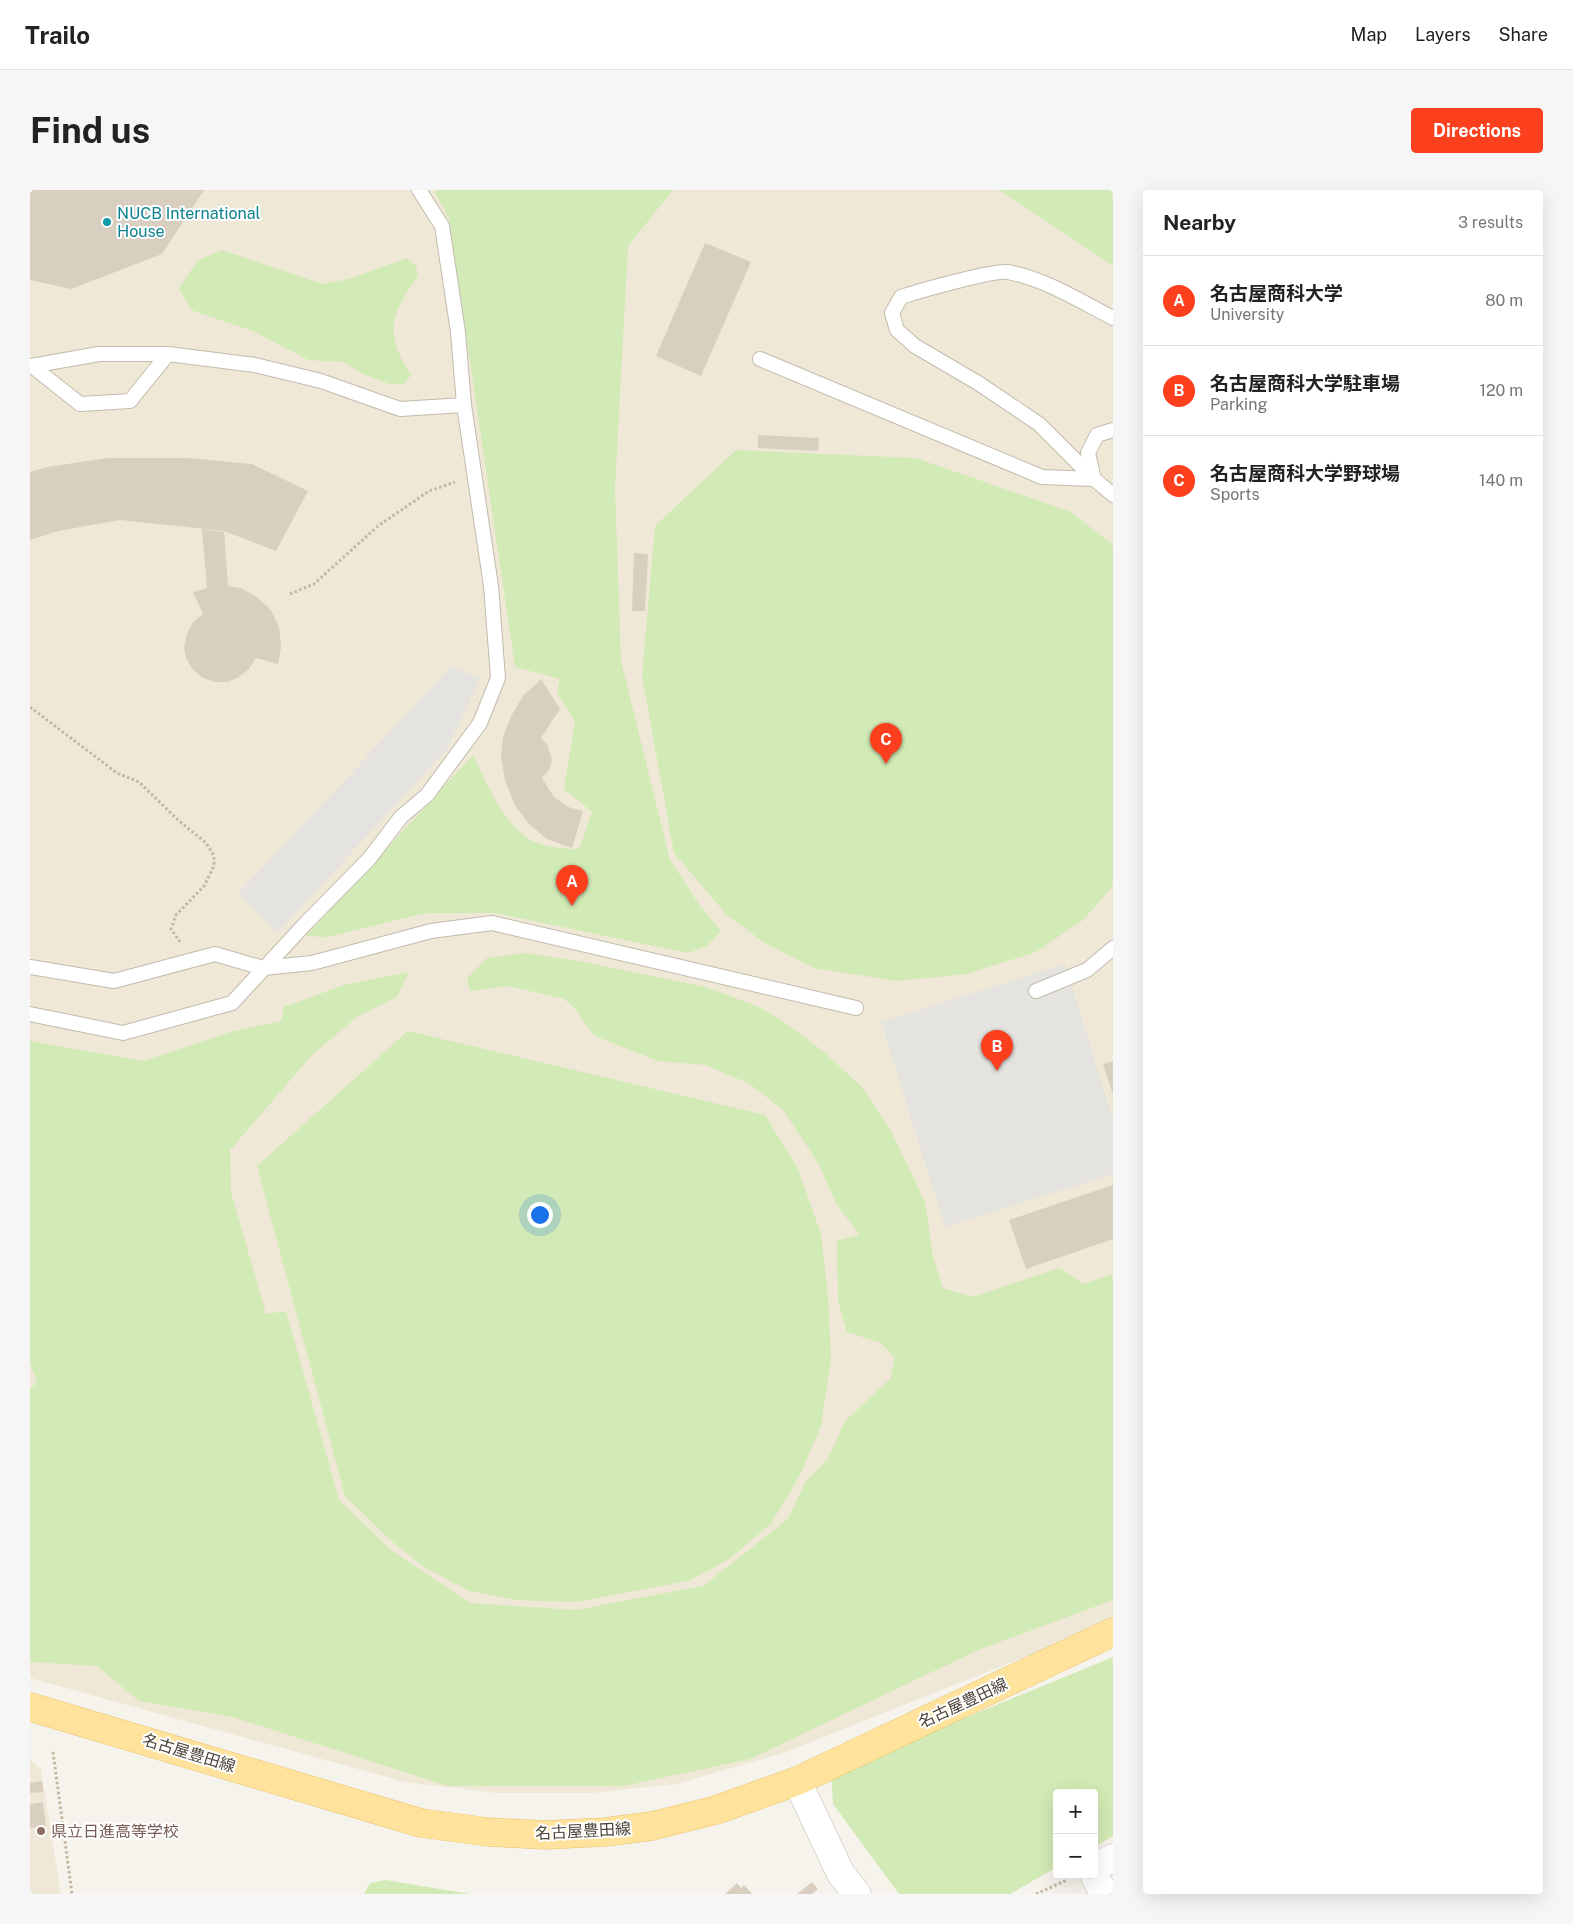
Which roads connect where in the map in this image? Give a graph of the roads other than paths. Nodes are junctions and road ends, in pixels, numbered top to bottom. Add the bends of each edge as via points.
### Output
1 (419, 190) edge
2 (1113, 318) edge
3 (168, 354) junction
4 (760, 359) dead end
5 (31, 366) edge
6 (464, 405) junction
7 (1113, 430) edge
8 (1094, 479) junction
9 (1113, 495) edge
10 (1113, 948) edge
11 (30, 967) edge
12 (263, 968) junction
13 (1036, 991) dead end
14 (856, 1008) dead end
15 (30, 1014) edge
16 (1113, 1632) edge
17 (30, 1707) edge
18 (797, 1781) junction
19 (1113, 1858) edge
20 (1098, 1865) edge
21 (1085, 1879) edge
22 (857, 1894) edge
23 (1104, 1894) edge

1 - 6 lane via 442,226 458,332
2 - 8 lane via 1035,280 1006,272 901,297 892,314 897,330 915,346 1039,424
3 - 5 lane via 99,354
3 - 5 lane via 130,401 80,404
3 - 6 lane via 255,365 321,380 400,409
4 - 8 lane via 1042,477
6 - 12 lane via 491,586 498,678 480,723 428,796 401,817 369,859
7 - 8 lane via 1097,435 1088,453
8 - 9 lane
10 - 13 lane via 1087,970
11 - 12 lane via 114,981 216,954
12 - 14 lane via 312,963 431,931 492,923
12 - 15 lane via 232,1003 123,1033
16 - 18 main road, 名古屋豊田線
17 - 18 main road, 名古屋豊田線 via 421,1823 488,1832 545,1836 652,1826 716,1810
18 - 22 street via 840,1874
19 - 20 street
21 - 23 street

